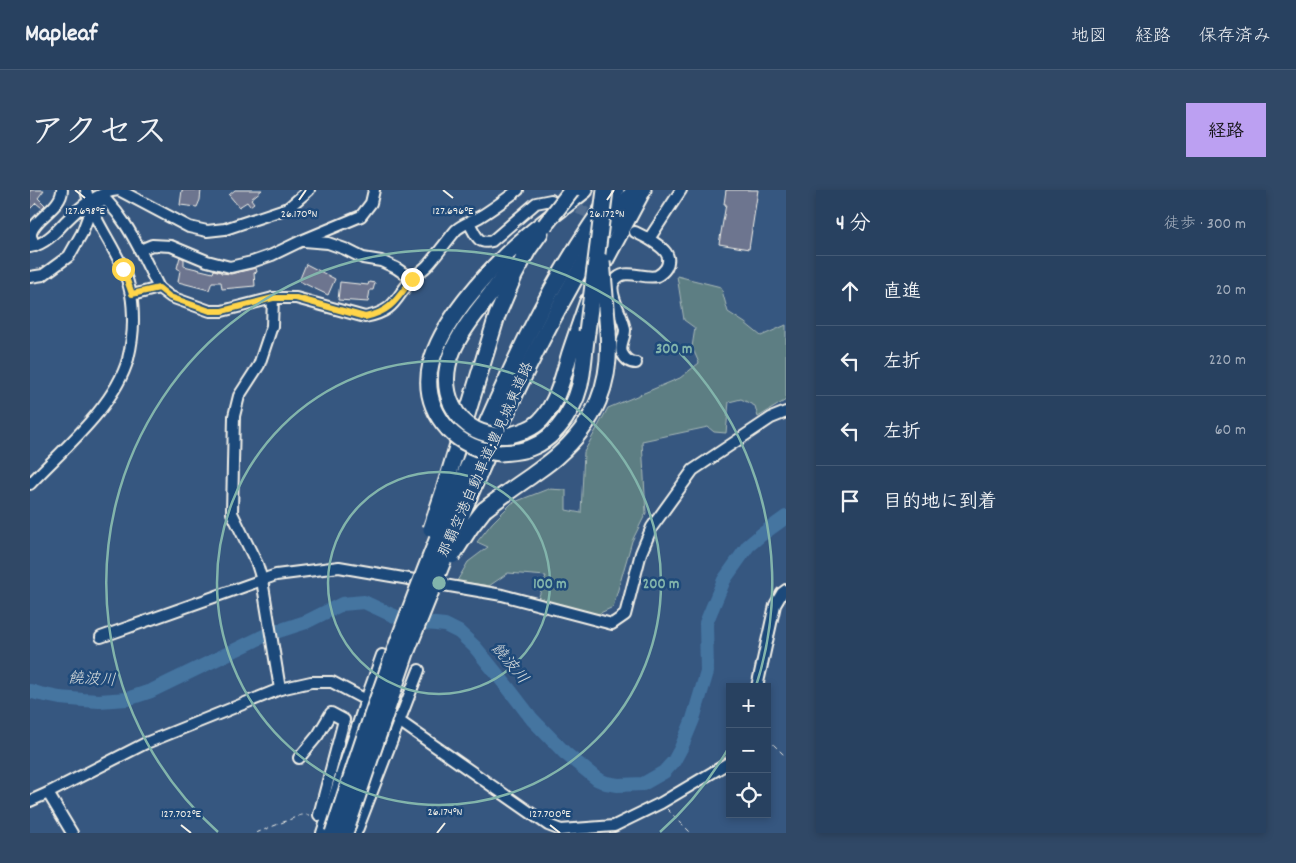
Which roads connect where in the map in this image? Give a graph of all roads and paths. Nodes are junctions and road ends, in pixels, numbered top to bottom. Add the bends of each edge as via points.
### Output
1 (62, 190) edge
2 (86, 190) edge
3 (309, 190) edge
4 (374, 190) edge
5 (518, 190) edge
6 (572, 190) edge
7 (585, 190) edge
8 (605, 190) edge
9 (616, 190) edge
10 (635, 190) edge
11 (643, 190) edge
12 (681, 190) edge
13 (551, 200) dead end
14 (92, 205) junction
15 (468, 223) junction
16 (545, 225) junction
17 (600, 227) junction
18 (635, 232) dead end
19 (649, 239) junction
20 (301, 241) junction
21 (33, 247) edge
22 (140, 250) junction
23 (30, 277) edge
24 (412, 279) junction
25 (159, 288) junction
26 (132, 294) junction
27 (273, 298) junction
28 (636, 364) dead end
29 (786, 412) edge
30 (30, 484) edge
31 (455, 498) junction
32 (262, 580) junction
33 (786, 590) edge
34 (101, 637) dead end
35 (382, 655) dead end
36 (420, 670) dead end
37 (758, 683) edge
38 (280, 689) junction
39 (366, 700) junction
40 (399, 721) junction
41 (771, 742) edge
42 (370, 756) junction
43 (786, 757) edge
44 (299, 758) dead end
45 (726, 764) edge
46 (48, 793) junction
47 (30, 801) edge
48 (660, 803) junction
49 (326, 823) edge
50 (560, 831) edge
51 (72, 833) edge
52 (256, 833) edge
53 (322, 833) edge
54 (345, 833) edge
55 (356, 833) edge
56 (691, 833) edge

1 - 21 street via 60,200 33,228
2 - 14 street
3 - 14 street via 288,208 225,229 207,231 189,227 119,190 97,195
4 - 20 street via 371,203 361,216
5 - 15 street
6 - 16 highway, bridge
7 - 17 highway, bridge via 494,266 445,329 432,357 429,392 440,420 457,438 484,451 516,452 547,438 564,420 582,376
8 - 17 highway, bridge
9 - 31 highway, 那覇空港自動車道;豊見城東道路 via 586,230 544,303 517,355
10 - 31 highway, 那覇空港自動車道;豊見城東道路 via 580,269 501,423
11 - 16 highway, bridge via 598,275 548,412 521,433 491,436 473,429 452,406 446,390 450,357 461,333
12 - 19 street
13 - 15 street via 536,203 492,241 485,243 480,241
14 - 21 street via 73,214 51,237
14 - 22 street via 107,201 128,226
14 - 23 street via 69,256 43,275
14 - 26 street
15 - 24 street via 456,230
16 - 31 highway via 505,295 488,342
17 - 42 highway, bridge via 609,355 600,397 579,434 554,459 484,510 453,553
18 - 19 street
19 - 28 street via 664,249 668,256 662,272 658,276 624,274 613,282 612,289 625,330 622,354
20 - 22 street via 272,255 230,267 207,262 171,246 152,245
20 - 24 street via 328,243 363,258 381,261
22 - 25 street
24 - 27 street via 387,309 365,317 296,298
25 - 26 street
25 - 27 street via 170,297 210,311
26 - 30 street via 131,346 122,376 95,416
27 - 32 street via 272,326 262,358 239,396 234,416 232,513
29 - 32 street via 771,418 693,470 652,527 641,553 625,614 612,624 502,594 339,567 276,575
31 - 42 highway, 那覇空港自動車道;豊見城東道路, bridge
31 - 49 highway, bridge via 412,585 359,752
32 - 34 street
32 - 38 street
33 - 37 street via 775,605
35 - 39 street
36 - 40 street
38 - 39 street via 311,682 332,682
38 - 46 street via 146,743
39 - 40 street
39 - 49 street
40 - 50 street
40 - 55 street
41 - 43 path
42 - 54 highway, 那覇空港自動車道;豊見城東道路, bridge
44 - 49 street via 331,713 344,720
45 - 48 street
46 - 47 street
46 - 51 street
48 - 50 street via 614,826
48 - 56 path
49 - 52 path via 301,814
49 - 53 street
49 - 55 street

